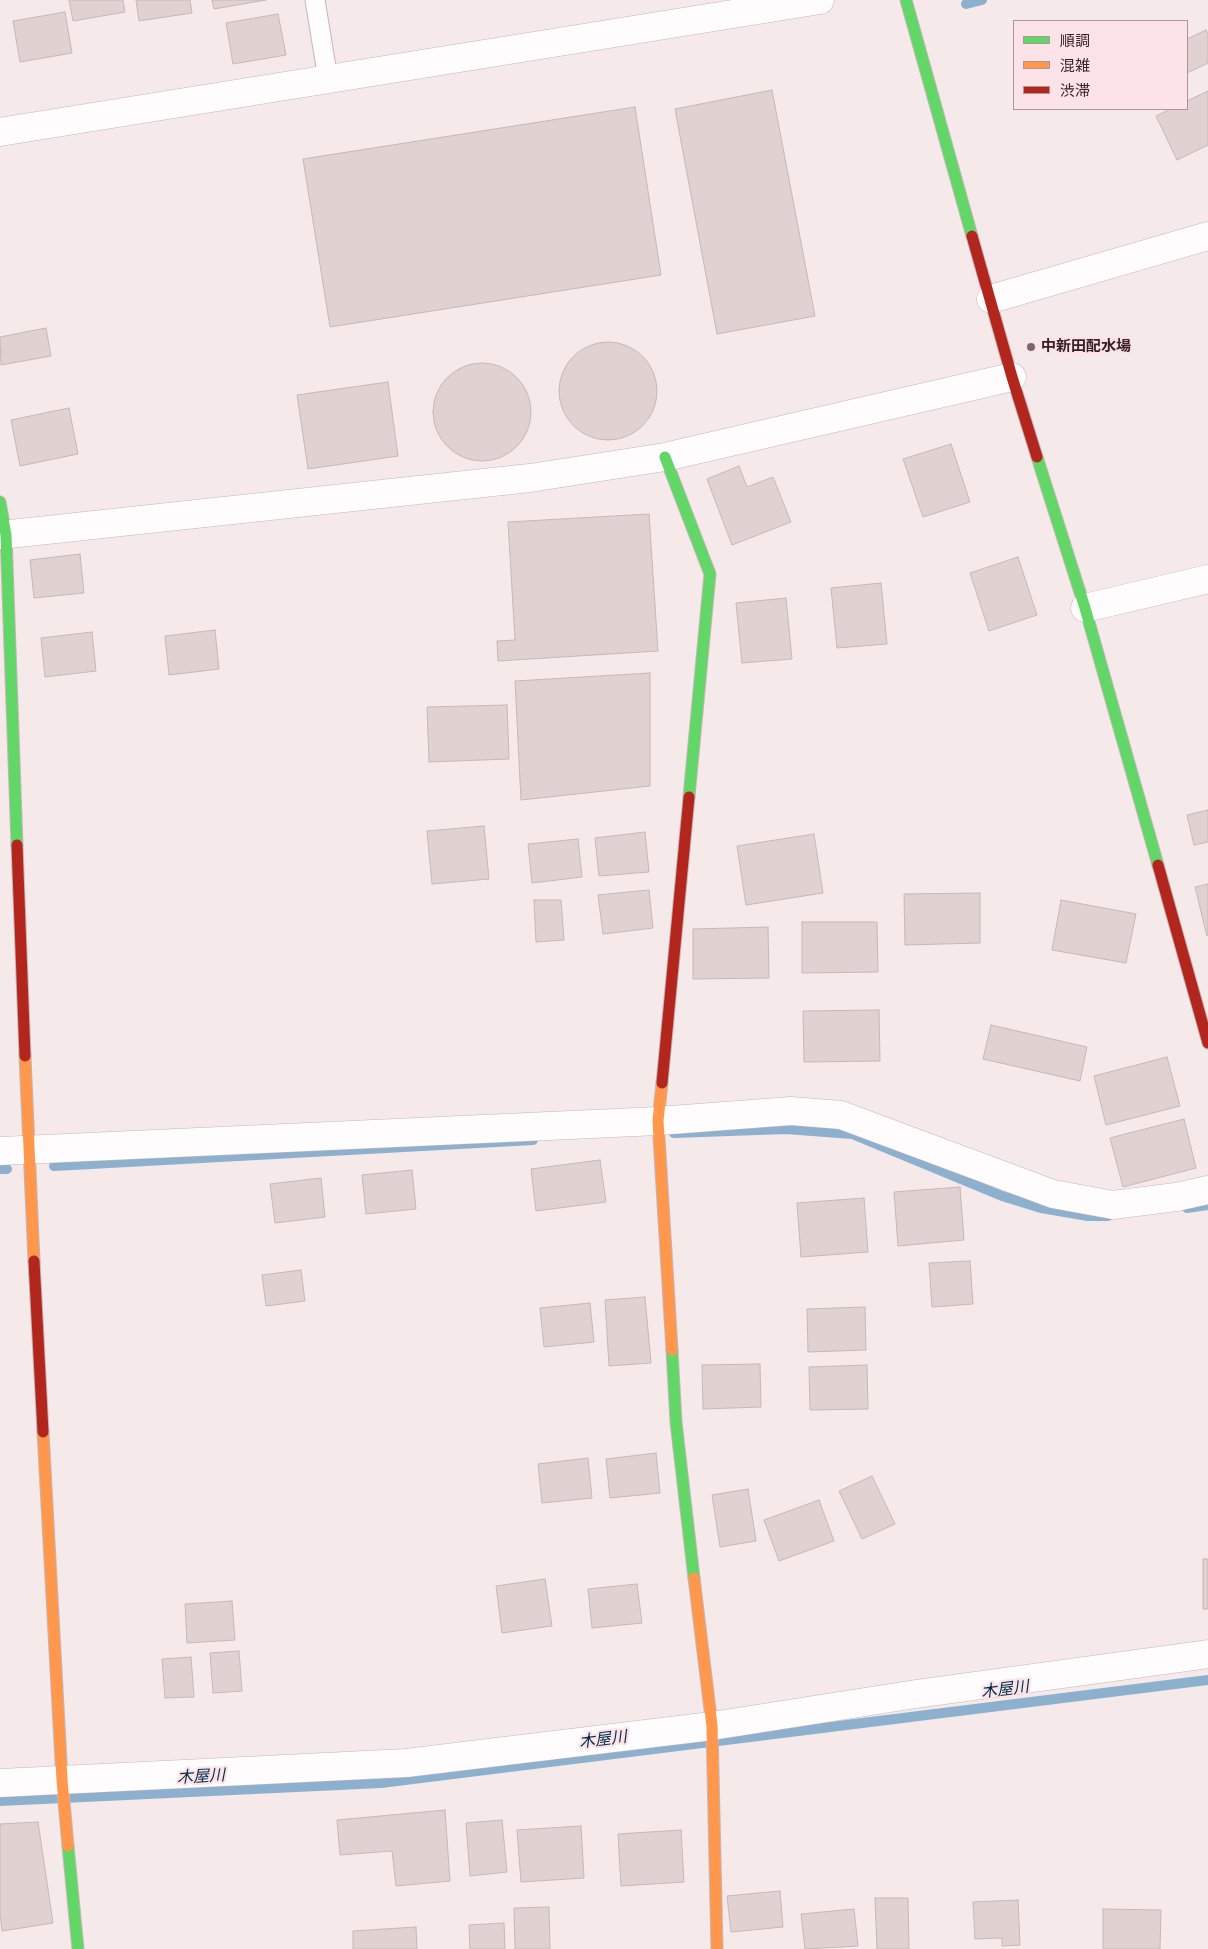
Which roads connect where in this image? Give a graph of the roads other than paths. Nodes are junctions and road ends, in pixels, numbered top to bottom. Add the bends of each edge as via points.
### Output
1 (315, 0) edge
2 (820, 0) edge
3 (906, 0) edge
4 (328, 79) junction
5 (0, 132) edge
6 (1208, 236) edge
7 (991, 299) junction
8 (1012, 377) junction
9 (665, 457) junction
10 (0, 502) edge
11 (3, 535) edge
12 (1208, 579) edge
13 (1085, 608) junction
14 (1208, 1043) edge
15 (658, 1121) junction
16 (28, 1150) junction
17 (0, 1151) edge
18 (1208, 1190) edge
19 (1208, 1654) edge
20 (712, 1729) junction
21 (0, 1783) edge
22 (62, 1784) junction
23 (78, 1949) edge
24 (717, 1949) edge

1 - 4 lane
2 - 4 street
3 - 7 street
4 - 5 street
6 - 7 street
7 - 8 street
8 - 9 street
8 - 13 street
9 - 11 street via 530,478
9 - 15 street via 710,574
10 - 11 street
11 - 16 street
12 - 13 street
13 - 14 street
15 - 16 street
15 - 18 street via 791,1111 841,1115 1052,1194 1113,1205 1176,1198
15 - 20 street via 676,1422
16 - 17 street
16 - 22 street
19 - 20 street via 916,1694
20 - 22 street via 406,1763
20 - 24 street
21 - 22 street
22 - 23 street

